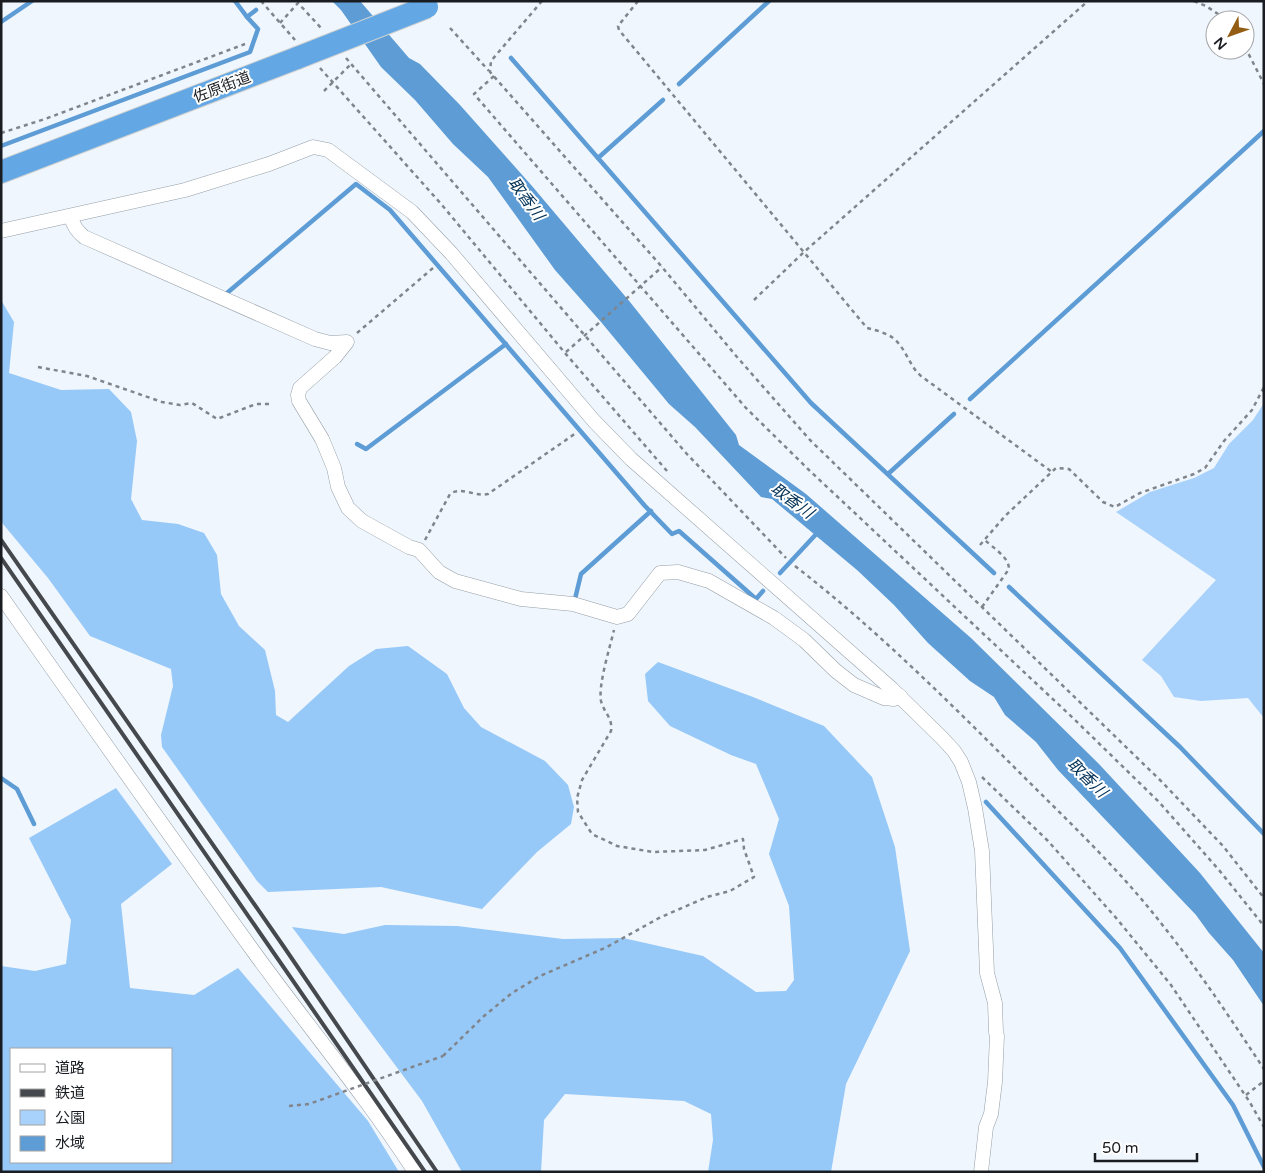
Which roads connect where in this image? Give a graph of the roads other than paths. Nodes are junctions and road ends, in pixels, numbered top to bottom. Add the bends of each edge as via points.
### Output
1 (435, 4) edge
2 (1, 172) edge
3 (71, 216) junction
4 (1, 231) edge
5 (1, 596) edge
6 (900, 696) junction
7 (415, 1172) edge
8 (981, 1172) edge

1 - 2 highway, 佐原街道, bridge
3 - 4 street
3 - 6 street via 185,190 313,147 328,150 412,212 631,459
3 - 6 street via 77,232 84,237 314,339 330,344 347,342 335,358 300,388 299,401 322,439 348,508 362,521 409,548 419,550 439,572 454,580 521,599 573,604 617,617 628,614 660,573 678,572 709,581 774,618 854,685 884,698
5 - 7 street via 142,797
6 - 8 street via 961,762 975,808 982,850 987,973 995,1003 997,1036 995,1082

